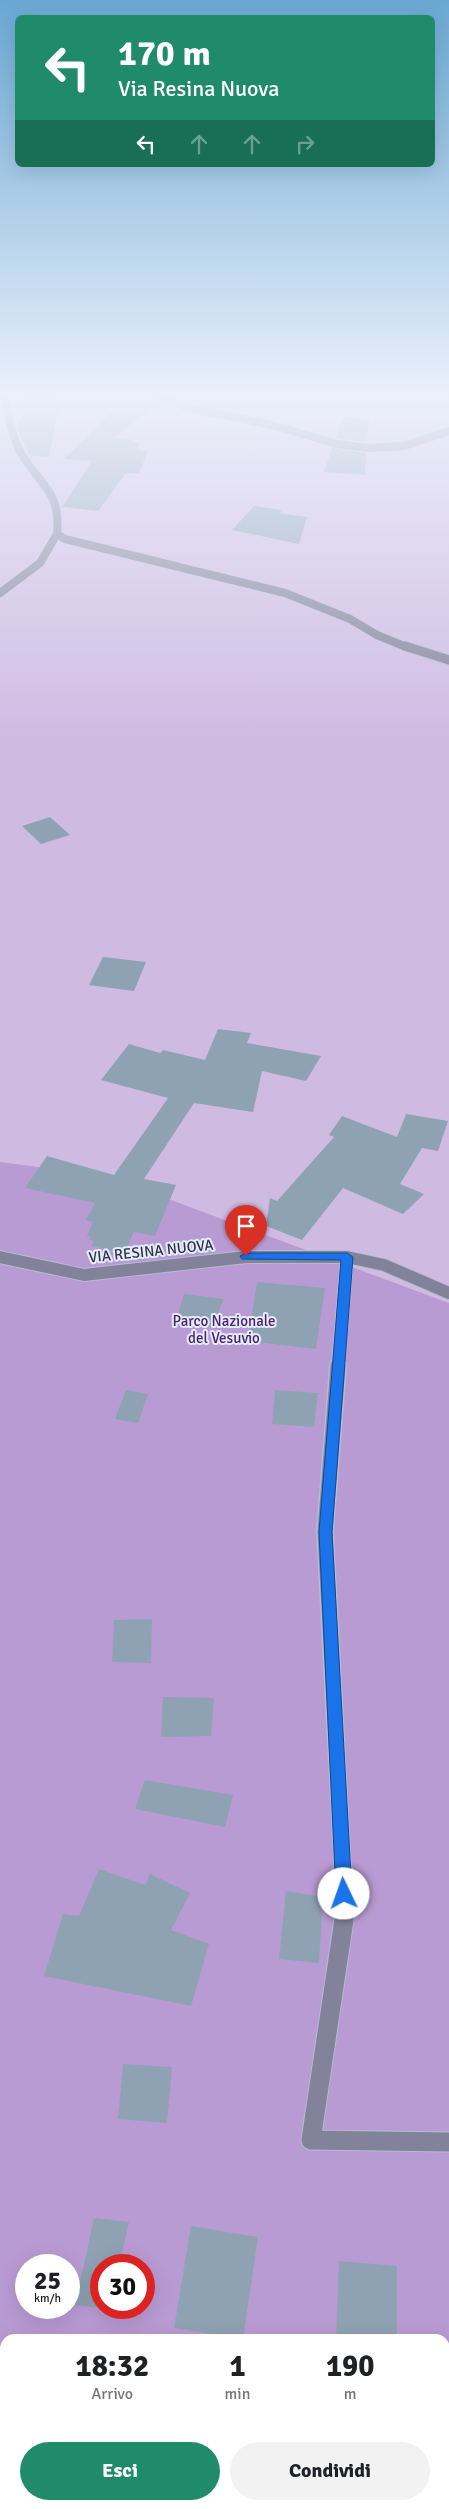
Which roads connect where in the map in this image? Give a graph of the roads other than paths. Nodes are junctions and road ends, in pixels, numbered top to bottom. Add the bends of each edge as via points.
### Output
1 (58, 511) edge
2 (57, 534) junction
3 (0, 593) edge
4 (449, 660) edge
5 (0, 1257) edge
6 (347, 1257) junction
7 (449, 1293) edge
8 (449, 2142) edge

1 - 2 street via 60,520
2 - 3 street via 40,562
2 - 4 street via 65,539 285,593 350,619 377,636
5 - 6 street, VIA RESINA NUOVA via 84,1275 246,1256
6 - 7 street, VIA RESINA NUOVA via 384,1265
6 - 8 street via 325,1532 345,1913 311,2140

